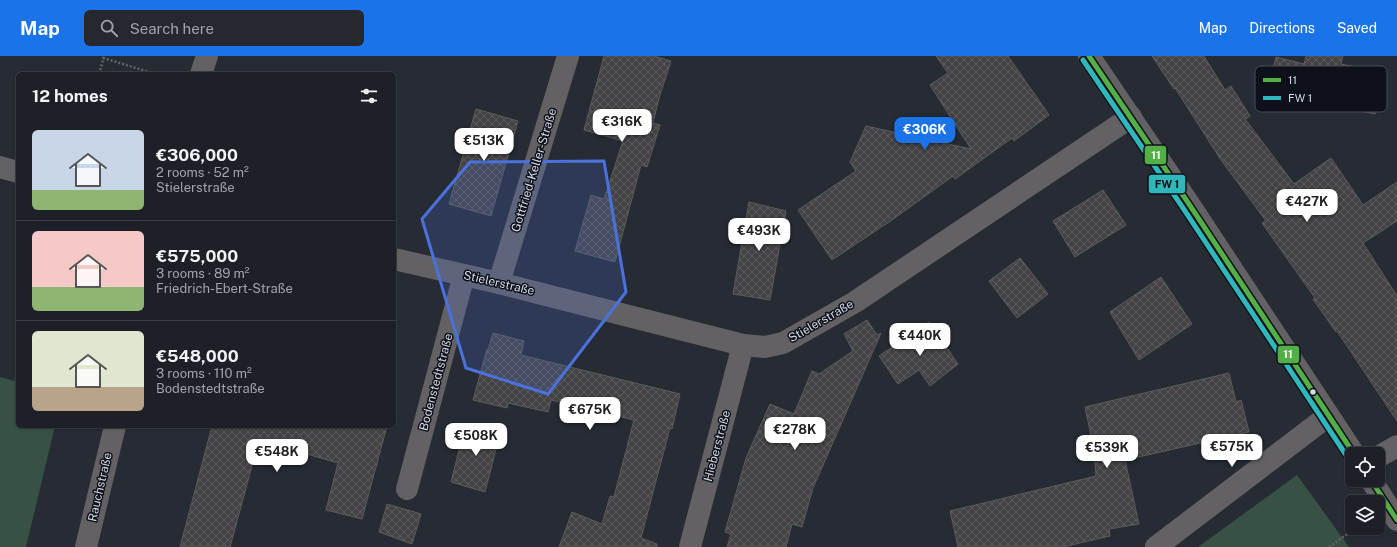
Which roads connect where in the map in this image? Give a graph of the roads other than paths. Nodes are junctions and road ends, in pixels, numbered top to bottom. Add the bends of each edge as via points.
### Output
1 (207, 56) edge
2 (568, 56) edge
3 (1089, 56) edge
4 (202, 72) edge
5 (1130, 117) junction
6 (0, 167) edge
7 (16, 171) edge
8 (396, 259) edge
9 (464, 275) junction
10 (499, 283) junction
11 (743, 345) junction
12 (1328, 416) junction
13 (114, 428) edge
14 (1397, 446) edge
15 (1349, 447) edge
16 (1385, 453) edge
17 (1376, 487) edge
18 (407, 489) dead end
19 (1396, 515) edge
20 (86, 547) edge
21 (690, 547) edge
22 (1156, 547) edge

1 - 4 street
2 - 10 street, Gottfried-Keller-Straße
3 - 5 street
5 - 11 street, Stielerstraße via 855,302 783,343 765,347
5 - 12 street via 1192,207
6 - 7 street
8 - 9 street, Stielerstraße
9 - 10 street, Stielerstraße
9 - 18 street, Bodenstedtstraße
10 - 11 street, Stielerstraße
11 - 21 street, Hieberstraße
12 - 15 street
12 - 22 street
13 - 20 street, Rauchstraße
14 - 16 street
17 - 19 street

